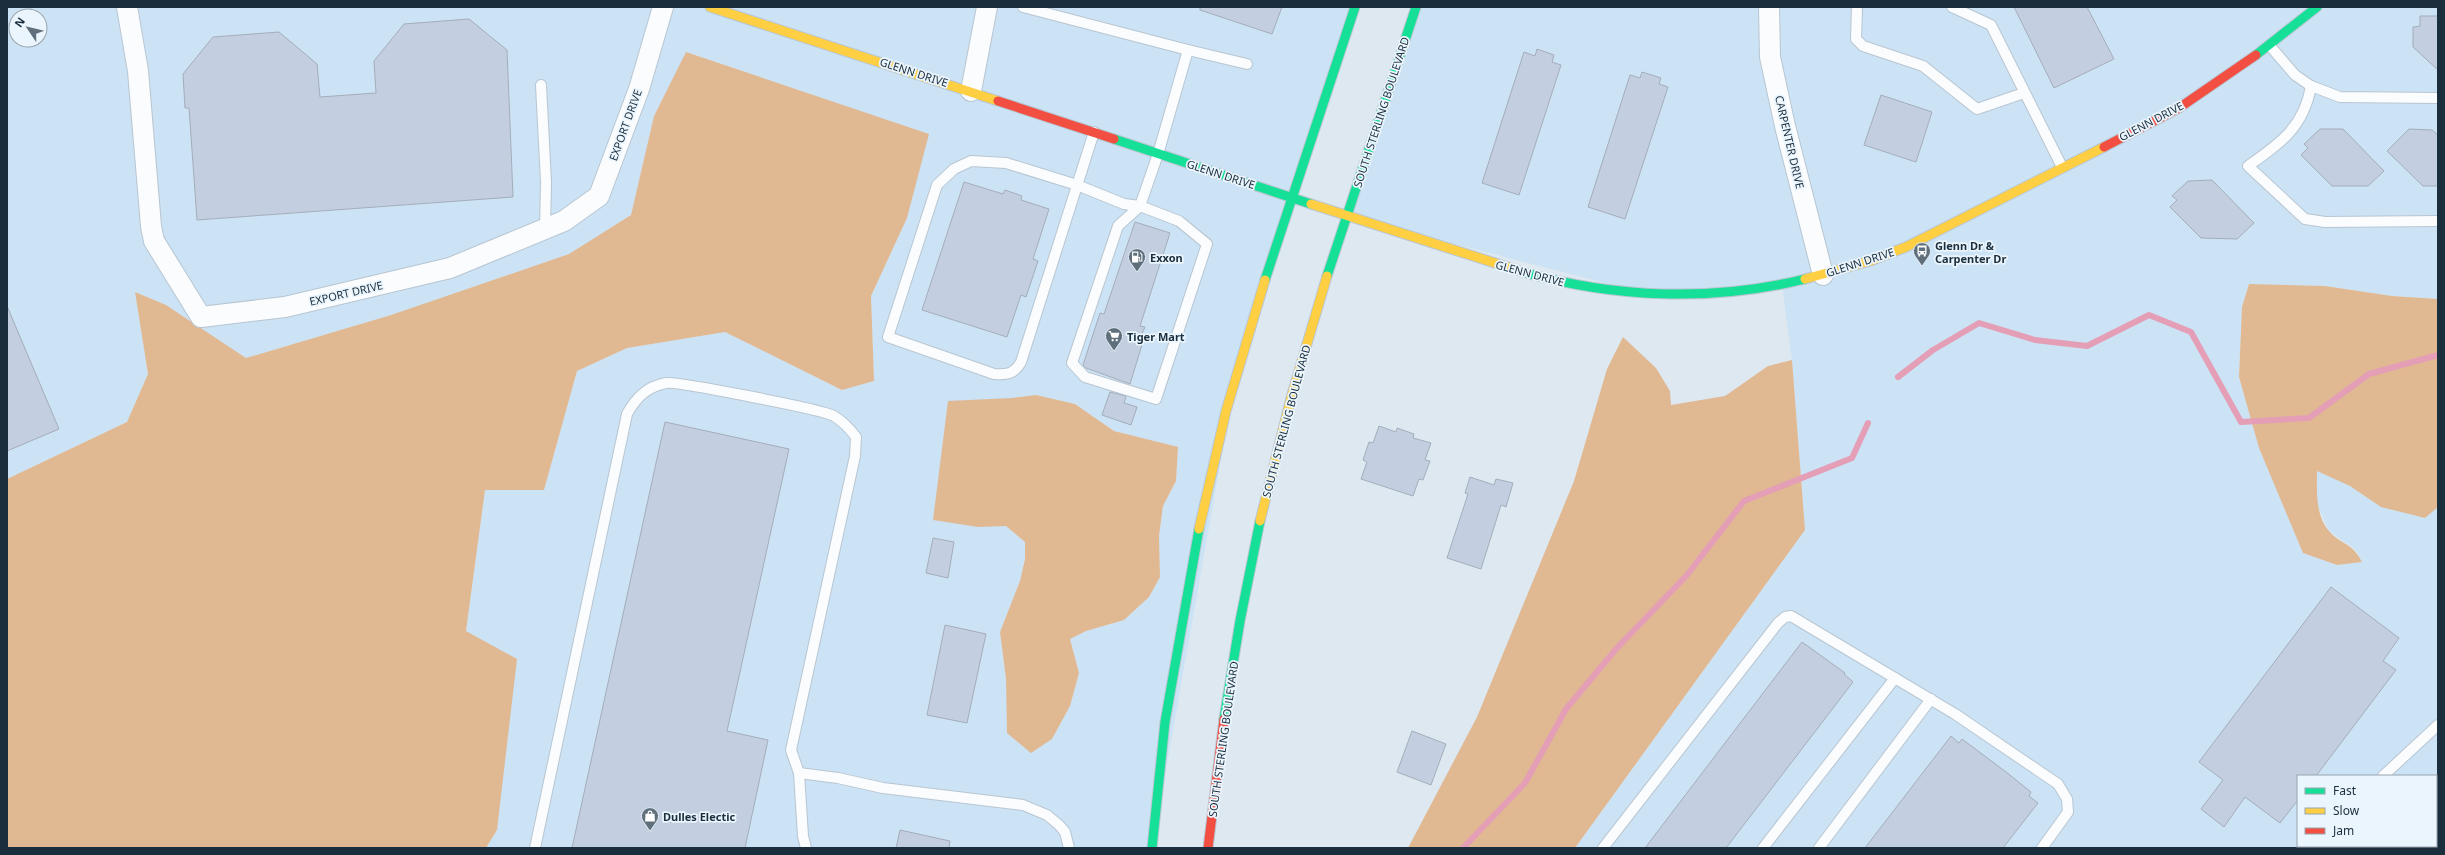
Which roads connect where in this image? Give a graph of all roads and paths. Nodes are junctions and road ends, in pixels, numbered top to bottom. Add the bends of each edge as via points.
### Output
1 (127, 7) edge
2 (663, 7) edge
3 (710, 7) edge
4 (987, 7) edge
5 (1023, 7) edge
6 (1355, 7) edge
7 (1416, 7) edge
8 (1769, 7) edge
9 (1857, 7) edge
10 (1952, 7) edge
11 (2317, 7) edge
12 (2270, 46) junction
13 (1188, 50) junction
14 (1248, 64) dead end
15 (541, 85) dead end
16 (2311, 86) junction
17 (971, 91) junction
18 (2024, 93) junction
19 (2438, 98) edge
20 (1094, 132) junction
21 (1158, 154) junction
22 (2062, 168) junction
23 (1077, 185) junction
24 (1292, 197) junction
25 (1140, 206) junction
26 (1347, 216) junction
27 (2438, 221) edge
28 (545, 229) junction
29 (1823, 275) junction
30 (1895, 678) junction
31 (1931, 699) junction
32 (2438, 725) edge
33 (799, 773) junction
34 (2384, 775) edge
35 (535, 848) edge
36 (806, 848) edge
37 (1069, 848) edge
38 (1152, 848) edge
39 (1208, 848) edge
40 (1603, 848) edge
41 (1763, 848) edge
42 (1819, 848) edge
43 (2042, 848) edge

1 - 28 street, EXPORT DRIVE via 138,71 154,241 201,317 285,307 450,268
2 - 28 street, EXPORT DRIVE via 639,89 599,196 564,221
3 - 17 street, GLENN DRIVE
4 - 17 street
5 - 13 lane
6 - 24 street
7 - 26 street, SOUTH STERLING BOULEVARD
8 - 29 street, CARPENTER DRIVE via 1770,57
9 - 18 lane via 1856,39 1864,46 1923,66 1977,109
10 - 18 lane via 1991,25
11 - 12 street, GLENN DRIVE
12 - 16 lane via 2295,75
12 - 22 street, GLENN DRIVE via 2176,109
13 - 14 lane
13 - 21 lane
15 - 28 lane via 546,182
16 - 19 lane via 2340,97
16 - 27 lane via 2308,106 2293,130 2270,151 2248,166 2305,219 2325,222
17 - 20 street, GLENN DRIVE
18 - 22 lane
20 - 21 street, GLENN DRIVE
20 - 23 lane
21 - 24 street, GLENN DRIVE
21 - 25 lane
22 - 29 street, GLENN DRIVE via 1906,247
23 - 23 lane via 1021,362 1015,372 1006,375 994,374 888,337 937,185 954,169 972,161 1006,163
23 - 25 lane via 1124,204
24 - 26 street, GLENN DRIVE
24 - 38 street via 1235,381 1211,470 1178,641 1163,738
25 - 25 lane via 1118,226 1072,363 1085,377 1156,399 1206,244 1179,221
26 - 29 street, GLENN DRIVE via 1496,264 1601,290 1644,293 1731,292
26 - 39 street, SOUTH STERLING BOULEVARD via 1290,399 1254,549 1230,681
30 - 31 lane
30 - 40 lane via 1799,619 1785,617
30 - 41 lane
31 - 42 lane
31 - 43 lane via 2058,784 2067,799 2068,812
32 - 34 lane
33 - 35 lane via 791,750 855,456 856,437 833,415 678,383 667,383 644,392 634,401 627,414
33 - 36 lane
33 - 37 lane via 883,788 1024,805 1047,815 1059,825 1065,832

